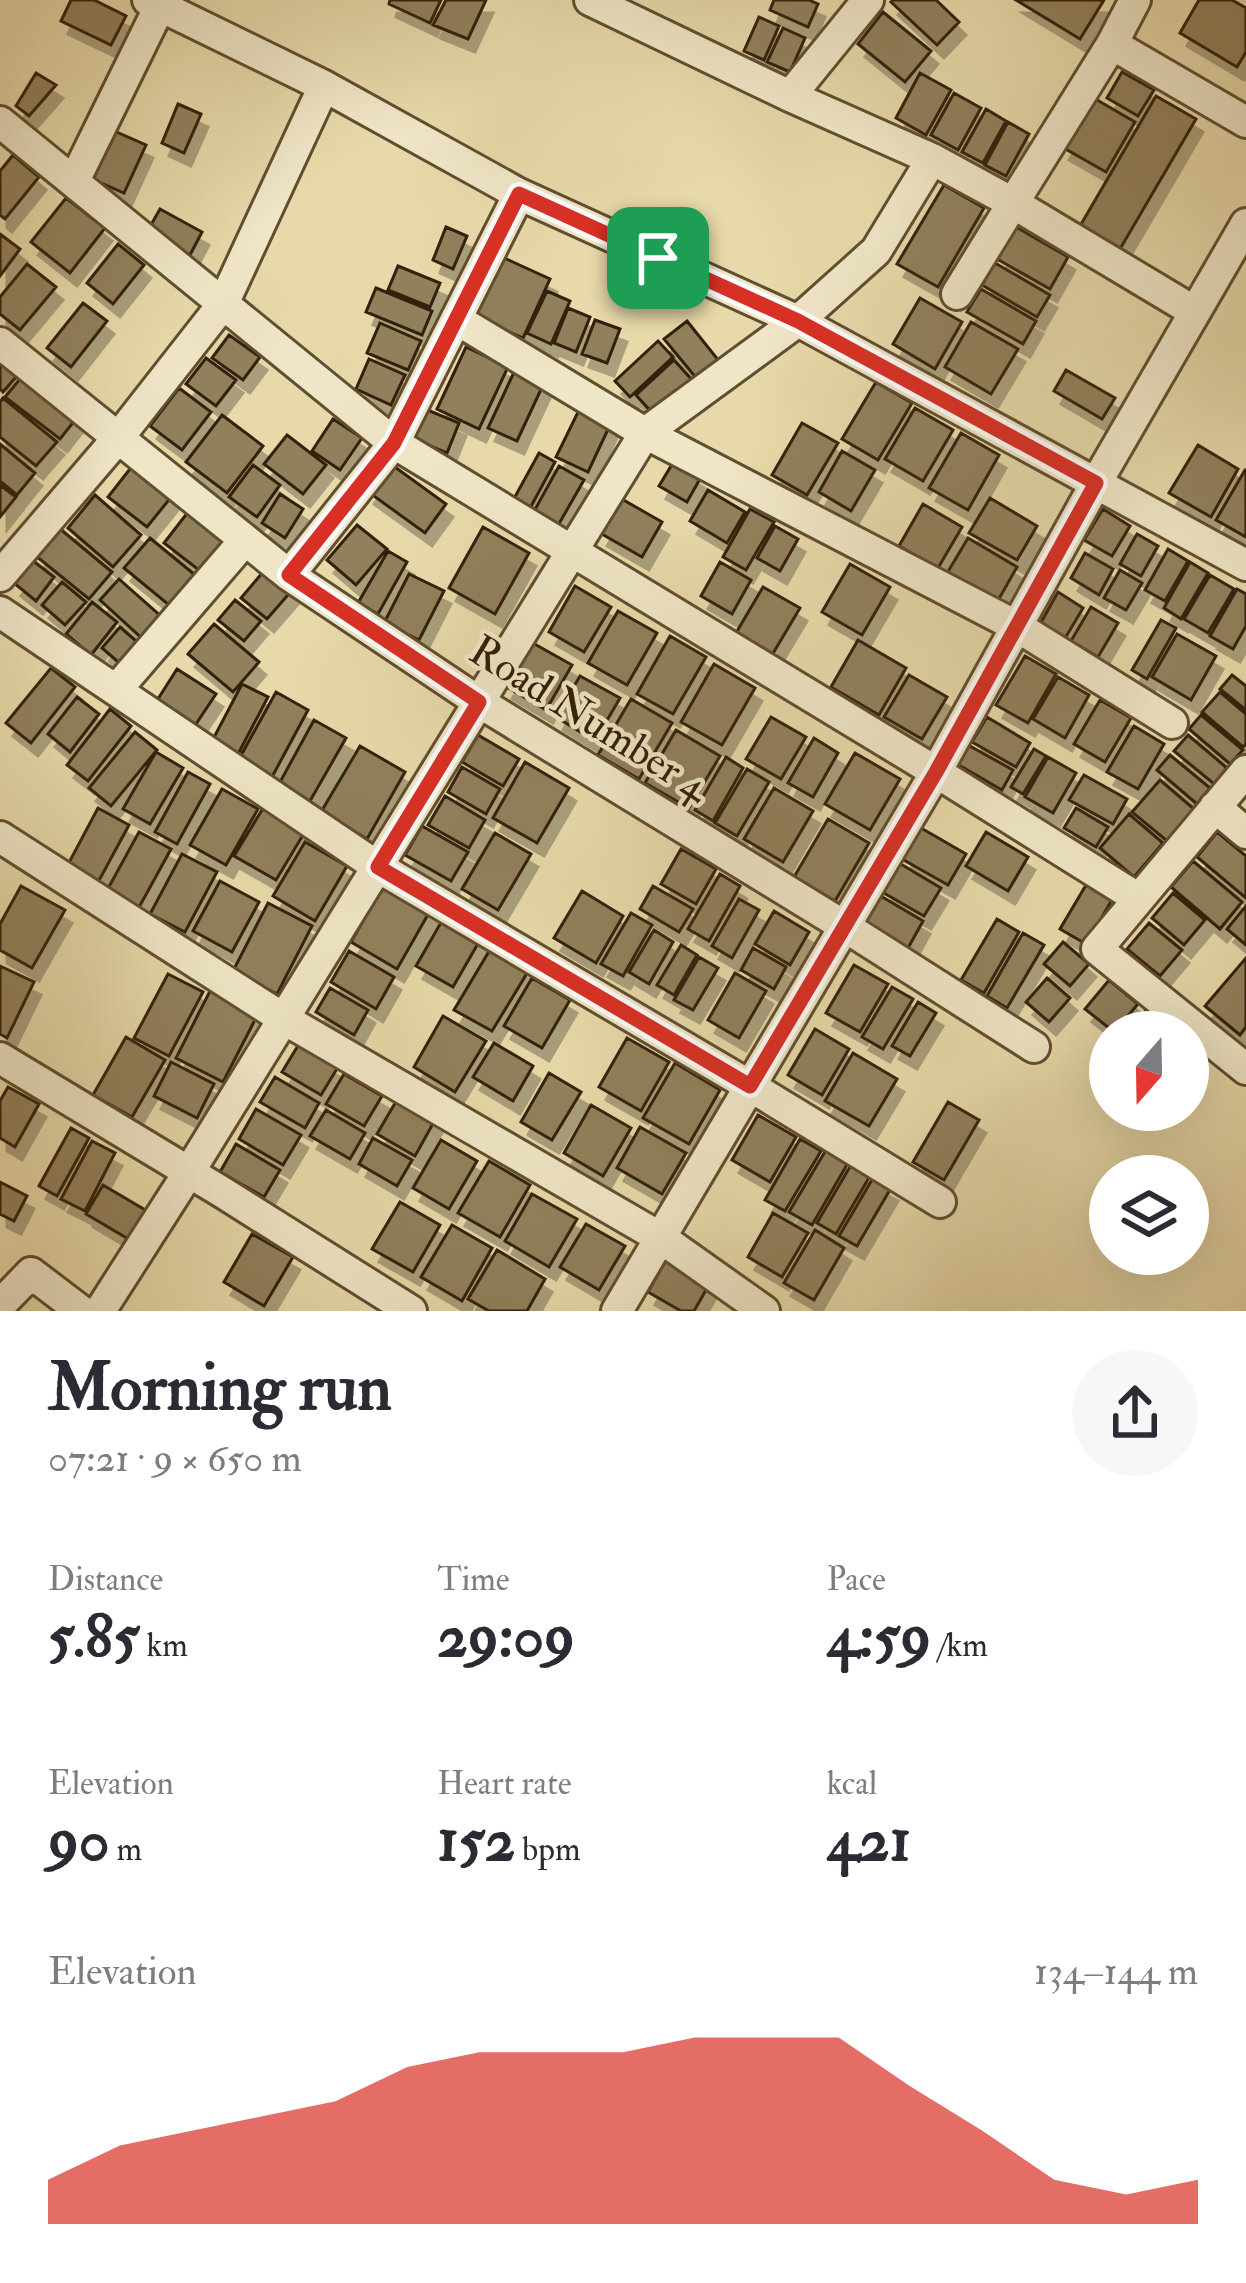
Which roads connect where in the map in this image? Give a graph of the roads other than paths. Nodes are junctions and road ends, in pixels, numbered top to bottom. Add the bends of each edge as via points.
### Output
1 (868, 0) edge
2 (1135, 0) edge
3 (593, 1) edge
4 (154, 3) edge
5 (1112, 44) junction
6 (323, 86) junction
7 (790, 96) junction
8 (0, 122) edge
9 (1246, 122) edge
10 (932, 160) junction
11 (74, 181) junction
12 (519, 194) junction
13 (1012, 203) junction
14 (1246, 224) edge
15 (957, 294) dead end
16 (223, 304) junction
17 (1195, 312) junction
18 (456, 319) junction
19 (798, 321) junction
20 (0, 343) edge
21 (645, 433) junction
22 (118, 438) junction
23 (394, 443) junction
24 (1096, 483) junction
25 (245, 540) junction
26 (572, 551) junction
27 (1246, 565) edge
28 (289, 575) junction
29 (0, 576) edge
30 (0, 612) edge
31 (1018, 627) junction
32 (116, 690) junction
33 (479, 702) junction
34 (1172, 723) dead end
35 (1246, 771) edge
36 (936, 772) junction
37 (1215, 807) junction
38 (1246, 833) edge
39 (0, 836) edge
40 (378, 867) junction
41 (1139, 898) junction
42 (844, 926) junction
43 (284, 1019) junction
44 (1034, 1047) dead end
45 (3, 1066) edge
46 (1246, 1070) edge
47 (750, 1086) junction
48 (189, 1172) junction
49 (940, 1202) dead end
50 (662, 1238) junction
51 (0, 1305) edge
52 (81, 1311) edge
53 (100, 1311) edge
54 (411, 1311) edge
55 (617, 1311) edge
56 (764, 1311) edge

1 - 7 street
2 - 5 street
3 - 7 street
4 - 6 street
4 - 11 street
5 - 9 street
5 - 13 street
6 - 12 street
6 - 16 street
7 - 10 street
8 - 11 street
10 - 13 street
10 - 19 street via 876,250
11 - 16 street
12 - 18 street
12 - 19 street
13 - 15 street
13 - 17 street
14 - 17 street
16 - 22 street
16 - 23 street
17 - 24 street
18 - 21 street
18 - 23 street
19 - 21 street
19 - 24 street
20 - 22 street, Road Number 4
21 - 26 street
21 - 31 street
22 - 25 street, Road Number 4
22 - 29 street
23 - 26 street
23 - 28 street
24 - 27 street
24 - 31 street
25 - 28 street, Road Number 4
25 - 32 street
26 - 33 street
26 - 36 street
28 - 33 street, Road Number 4
30 - 32 street
31 - 34 street
31 - 36 street
32 - 40 street
33 - 40 street
33 - 42 street, Road Number 4
35 - 37 street
36 - 41 street
36 - 42 street
37 - 38 street
37 - 41 street
39 - 43 street
40 - 43 street
40 - 47 street
41 - 46 street via 1097,949
42 - 44 street, Road Number 4
42 - 47 street
43 - 48 street
43 - 50 street
45 - 48 street
47 - 49 street
47 - 50 street
48 - 53 street
48 - 54 street
50 - 55 street
50 - 56 street
51 - 52 street via 32,1273

